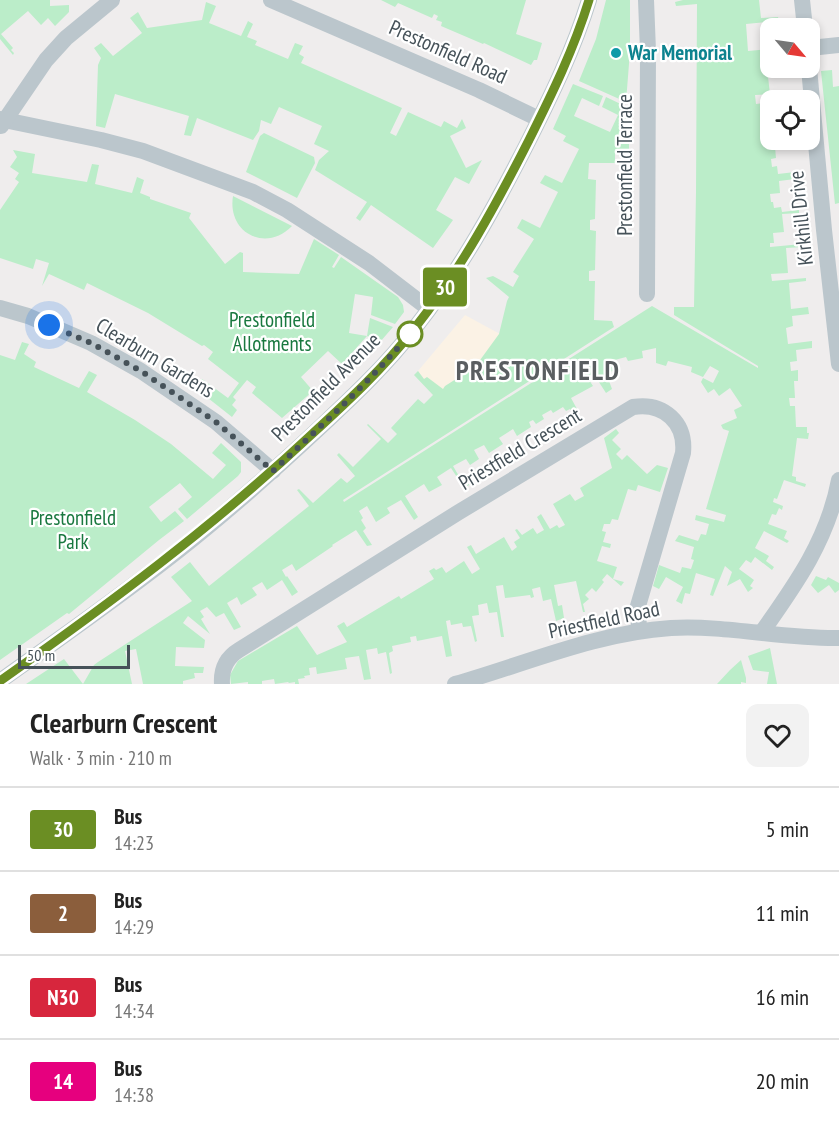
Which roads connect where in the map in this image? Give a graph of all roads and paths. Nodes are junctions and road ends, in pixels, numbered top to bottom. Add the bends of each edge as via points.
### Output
1 (112, 0) edge
2 (272, 0) edge
3 (589, 0) edge
4 (646, 0) edge
5 (802, 0) edge
6 (804, 18) edge
7 (839, 45) edge
8 (820, 47) edge
9 (810, 78) edge
10 (539, 119) junction
11 (2, 122) edge
12 (832, 229) edge
13 (647, 294) dead end
14 (0, 308) edge
15 (429, 309) junction
16 (839, 363) edge
17 (273, 471) junction
18 (839, 480) edge
19 (639, 632) junction
20 (762, 632) junction
21 (839, 638) edge
22 (0, 681) edge
23 (222, 684) edge
24 (455, 684) edge

1 - 11 street via 46,60
2 - 10 street, Prestonfield Road
3 - 10 street, Prestonfield Avenue via 572,49
4 - 13 street, Prestonfield Terrace
5 - 6 street
7 - 8 street
9 - 12 street, Kirkhill Drive
10 - 15 street, Prestonfield Avenue via 501,194
11 - 15 street via 93,138 253,192 369,263
12 - 16 street, Kirkhill Drive
14 - 17 street, Clearburn Gardens via 91,343 141,371 216,422
15 - 17 street, Prestonfield Avenue via 372,376
17 - 22 street, Prestonfield Avenue via 179,550
18 - 20 street via 819,543
19 - 20 street, Priestfield Road via 706,627
19 - 23 street, Priestfield Crescent via 638,606 684,445 673,419 648,406 633,407 245,646 227,661
19 - 24 street, Priestfield Road via 584,643
20 - 21 street, Priestfield Road

